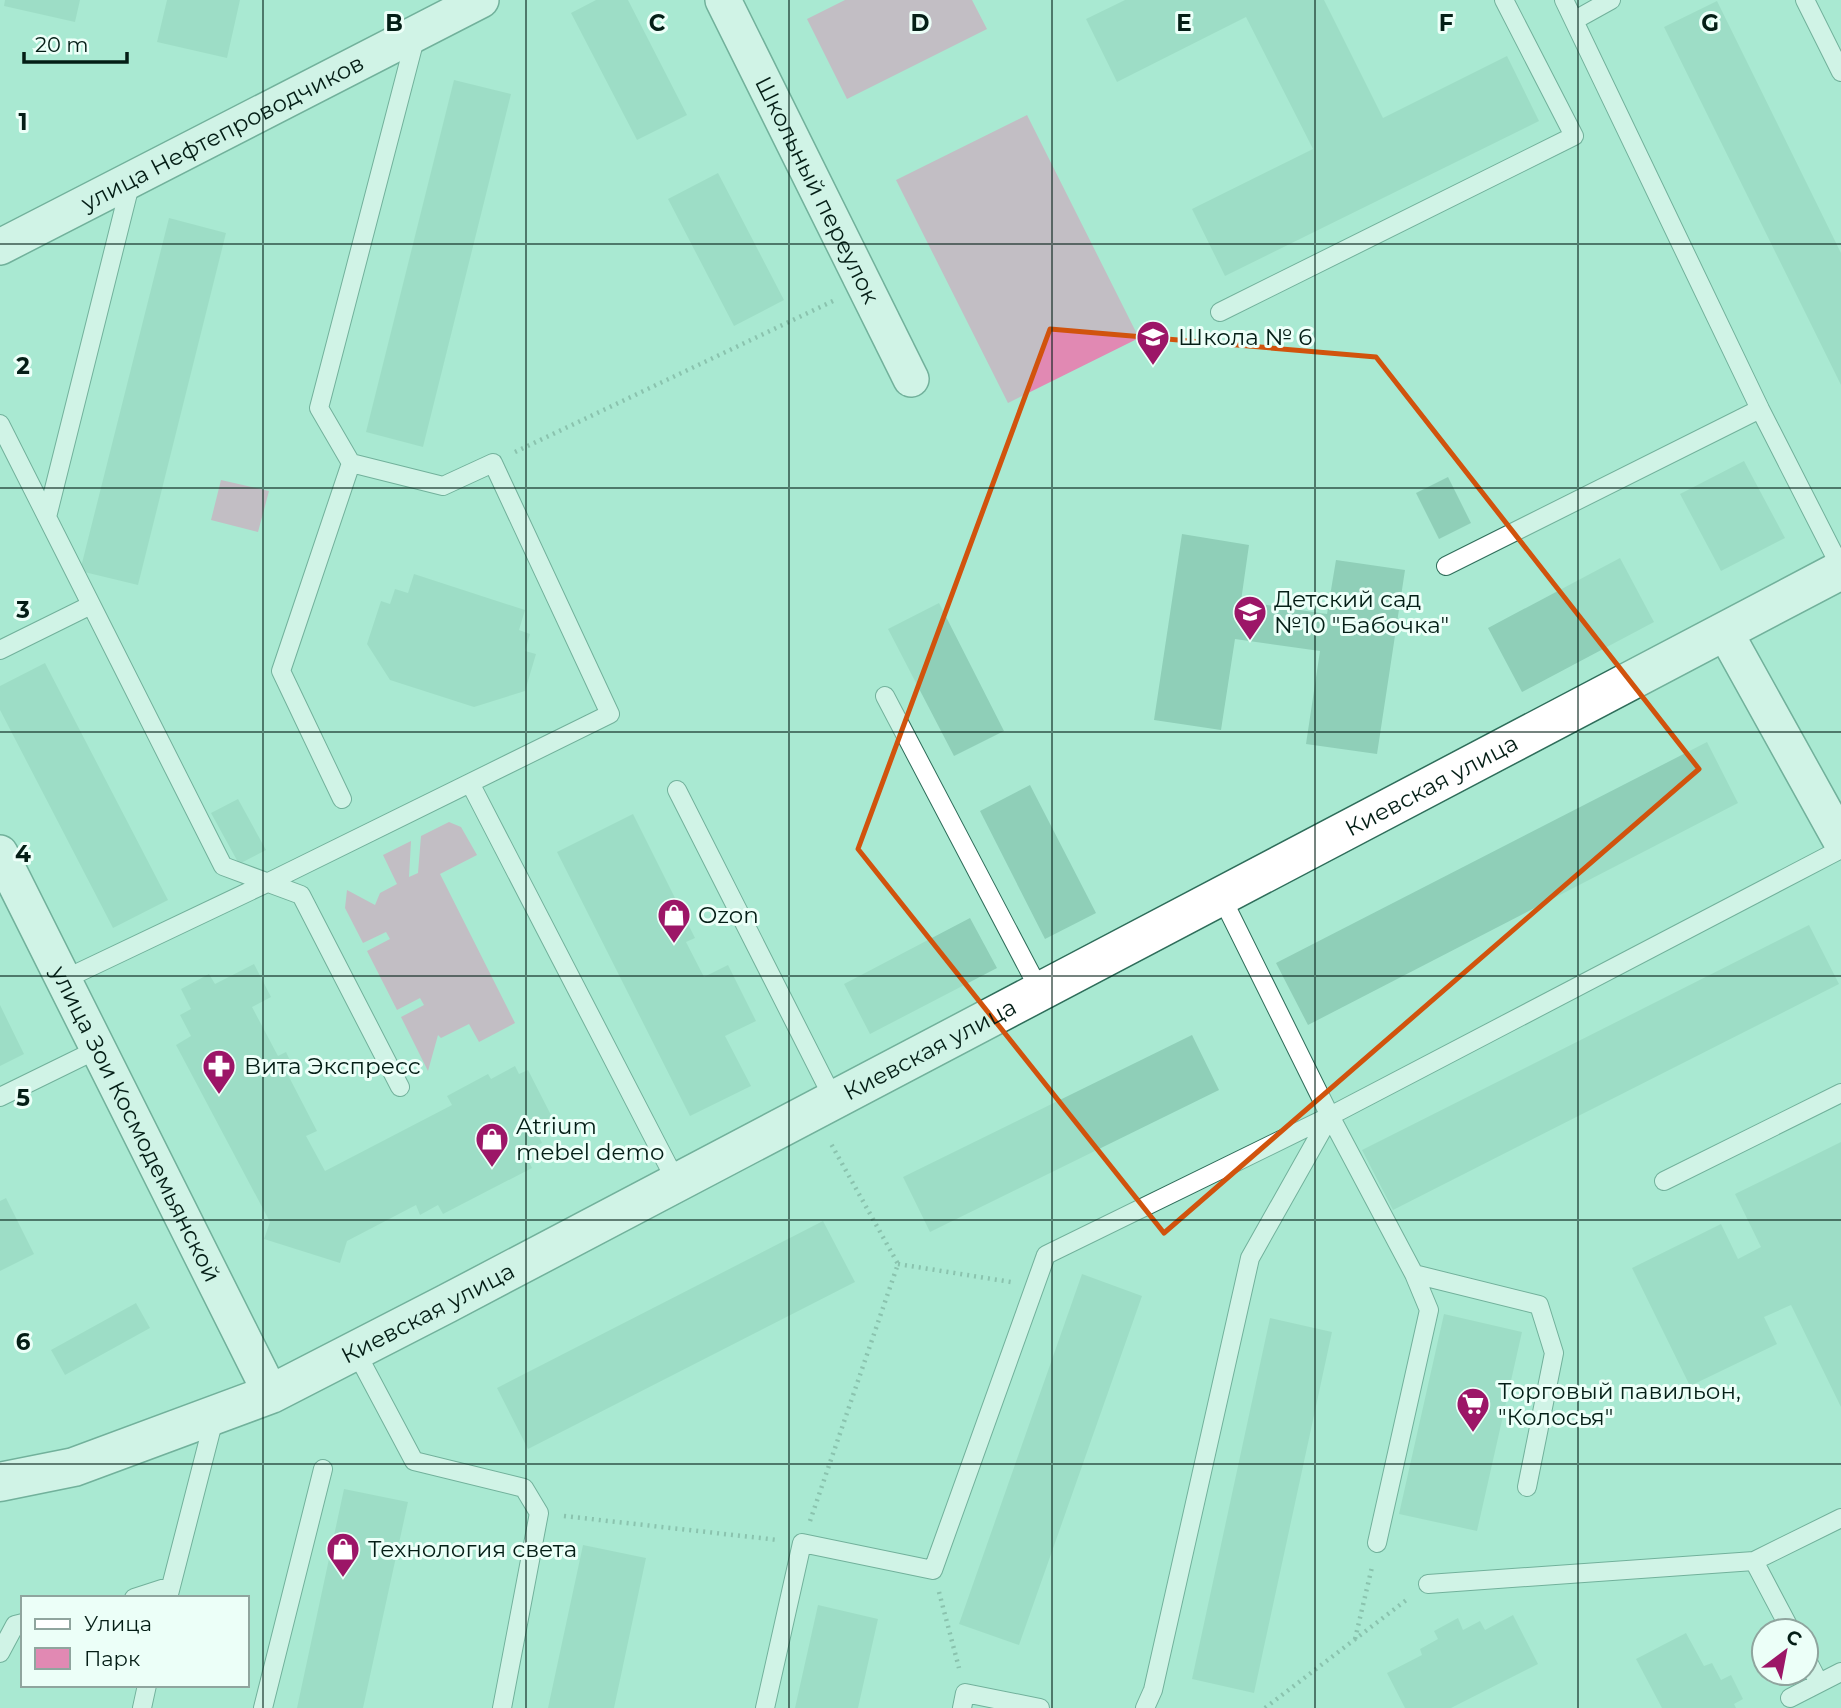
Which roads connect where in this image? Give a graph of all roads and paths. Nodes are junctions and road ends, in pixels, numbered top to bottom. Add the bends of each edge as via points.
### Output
1 (481, 0) edge
2 (723, 0) edge
3 (1504, 0) edge
4 (1564, 0) edge
5 (1611, 0) edge
6 (1805, 0) edge
7 (1575, 20) junction
8 (417, 33) junction
9 (1841, 72) edge
10 (131, 179) junction
11 (2, 240) edge
12 (865, 286) junction
13 (1220, 312) dead end
14 (911, 379) dead end
15 (1760, 409) junction
16 (0, 424) edge
17 (351, 463) junction
18 (492, 463) junction
19 (47, 517) junction
20 (1446, 566) dead end
21 (1841, 569) edge
22 (91, 605) junction
23 (1726, 632) junction
24 (0, 650) edge
25 (885, 696) dead end
26 (470, 783) junction
27 (677, 790) dead end
28 (342, 799) dead end
29 (1841, 841) edge
30 (1841, 849) edge
31 (0, 853) edge
32 (269, 882) junction
33 (1221, 896) junction
34 (63, 980) junction
35 (1040, 991) junction
36 (98, 1049) junction
37 (400, 1087) dead end
38 (1841, 1093) edge
39 (0, 1097) edge
40 (823, 1105) junction
41 (1330, 1116) junction
42 (1664, 1181) dead end
43 (677, 1183) junction
44 (898, 1264) junction
45 (1414, 1274) junction
46 (1035, 1286) junction
47 (355, 1350) junction
48 (271, 1394) junction
49 (215, 1415) junction
50 (323, 1468) dead end
51 (0, 1482) edge
52 (1527, 1487) dead end
53 (539, 1513) junction
54 (1841, 1518) edge
55 (802, 1543) junction
56 (1377, 1543) joint
57 (1755, 1562) junction
58 (933, 1570) junction
59 (1428, 1584) joint
60 (169, 1592) edge
61 (146, 1596) edge
62 (1784, 1617) edge
63 (21, 1624) edge
64 (1356, 1639) junction
65 (0, 1653) edge
66 (1841, 1672) edge
67 (1820, 1683) edge
68 (147, 1687) edge
69 (1813, 1687) edge
70 (1790, 1698) dead end
71 (964, 1700) edge
72 (142, 1708) edge
73 (263, 1708) edge
74 (502, 1708) edge
75 (765, 1708) edge
76 (1040, 1708) edge
77 (1146, 1708) edge
78 (1265, 1708) edge

1 - 8 street, улица Нефтепроводчиков
2 - 12 street, Школьный переулок
3 - 13 lane via 1574,136
4 - 7 lane
5 - 7 lane
6 - 9 lane
7 - 15 lane
8 - 10 street, улица Нефтепроводчиков
8 - 17 lane via 319,408
10 - 11 street, улица Нефтепроводчиков
10 - 19 lane
12 - 14 street, Школьный переулок
12 - 18 path
15 - 20 lane
15 - 21 lane
16 - 19 lane
17 - 18 lane via 443,486
17 - 28 lane via 281,671
18 - 26 lane via 610,713
19 - 22 lane
21 - 23 main road, Киевская улица
22 - 24 lane
22 - 32 lane via 223,866
23 - 29 street
23 - 33 main road, Киевская улица
25 - 35 lane
26 - 32 lane
26 - 43 lane
27 - 40 lane
30 - 41 lane
31 - 34 street, улица Зои Космодемьянской
32 - 34 lane
32 - 37 lane via 301,895
33 - 35 main road, Киевская улица
33 - 41 lane
34 - 36 street, улица Зои Космодемьянской
35 - 40 main road, Киевская улица
36 - 39 lane
36 - 48 street, улица Зои Космодемьянской
38 - 42 lane
40 - 43 main road, Киевская улица
40 - 44 path
41 - 45 lane
41 - 46 lane via 1046,1255
41 - 77 lane via 1250,1258
43 - 47 main road, Киевская улица
44 - 46 path
44 - 55 path
45 - 52 lane via 1539,1306 1554,1353
45 - 56 lane via 1429,1310
46 - 58 lane
47 - 48 main road, Киевская улица
47 - 53 lane via 414,1461 524,1489
48 - 49 main road, Киевская улица
49 - 51 main road, Киевская улица via 74,1466
49 - 60 lane
50 - 73 lane
53 - 55 path
53 - 74 lane
54 - 57 lane
55 - 58 lane
55 - 75 lane
56 - 64 path
57 - 59 lane
57 - 62 lane
58 - 71 path
59 - 64 path
60 - 61 lane
63 - 65 lane via 15,1625
64 - 78 path
66 - 67 lane
68 - 72 lane
69 - 70 lane
71 - 76 lane

